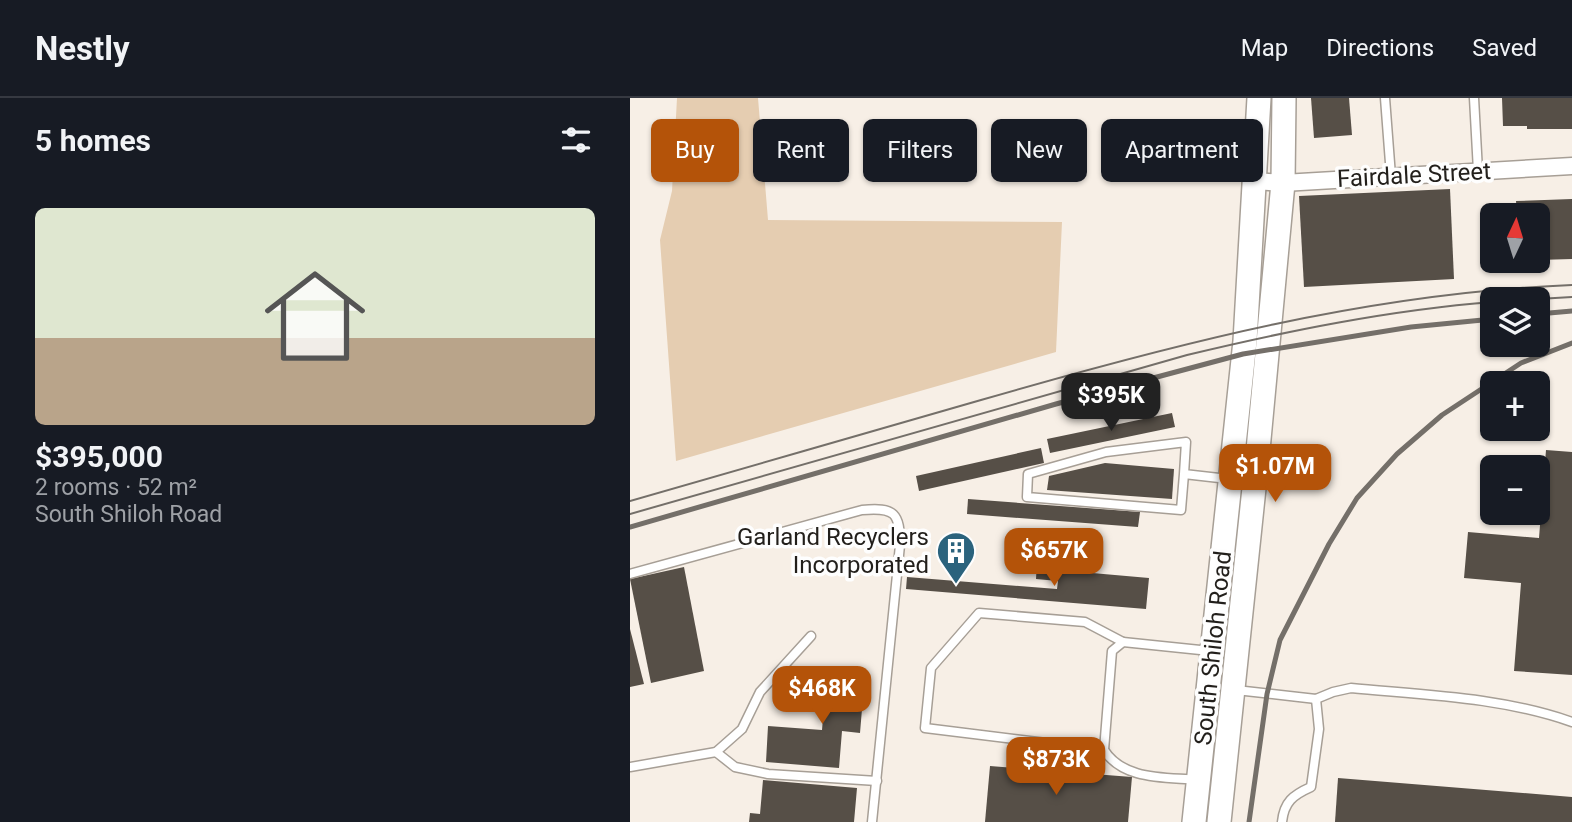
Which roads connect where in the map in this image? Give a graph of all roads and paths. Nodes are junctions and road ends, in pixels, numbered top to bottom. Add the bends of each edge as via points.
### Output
1 (1259, 98) edge
2 (1284, 98) edge
3 (1385, 98) edge
4 (1474, 98) edge
5 (1258, 119) edge
6 (1572, 166) edge
7 (1479, 172) junction
8 (1391, 176) junction
9 (1256, 182) edge
10 (1263, 182) edge
11 (1283, 183) junction
12 (1184, 474) junction
13 (1231, 479) junction
14 (630, 574) edge
15 (811, 636) dead end
16 (1123, 642) junction
17 (1213, 652) junction
18 (1233, 690) junction
19 (1316, 699) junction
20 (1572, 722) edge
21 (1104, 750) junction
22 (716, 752) junction
23 (630, 767) edge
24 (877, 781) junction
25 (1199, 781) junction
26 (872, 822) edge
27 (1195, 822) edge
28 (1219, 822) edge
29 (1282, 822) edge

1 - 5 main road, South Shiloh Road
2 - 11 main road, South Shiloh Road
3 - 8 lane
4 - 7 lane
6 - 7 street, Fairdale Street
7 - 8 street, Fairdale Street
8 - 11 street, Fairdale Street
9 - 13 main road, South Shiloh Road
10 - 11 street, Fairdale Street
11 - 18 main road, South Shiloh Road
12 - 12 lane via 1186,442 1106,452 1028,474 1027,497 1181,510
12 - 13 lane
13 - 17 main road, South Shiloh Road
14 - 24 lane via 862,510 884,508 895,514 900,545
15 - 22 lane via 760,692 742,729
16 - 17 lane
16 - 21 lane via 1112,651
16 - 21 lane via 1086,622 979,613 931,668 925,728
17 - 25 main road, South Shiloh Road
18 - 19 lane
18 - 28 main road, South Shiloh Road
19 - 20 lane via 1351,688 1460,698
19 - 29 lane via 1319,729 1311,787 1294,795 1284,807
21 - 25 lane via 1112,762 1133,773
22 - 23 lane
22 - 24 lane via 735,767 768,774
24 - 26 lane
25 - 27 main road, South Shiloh Road

